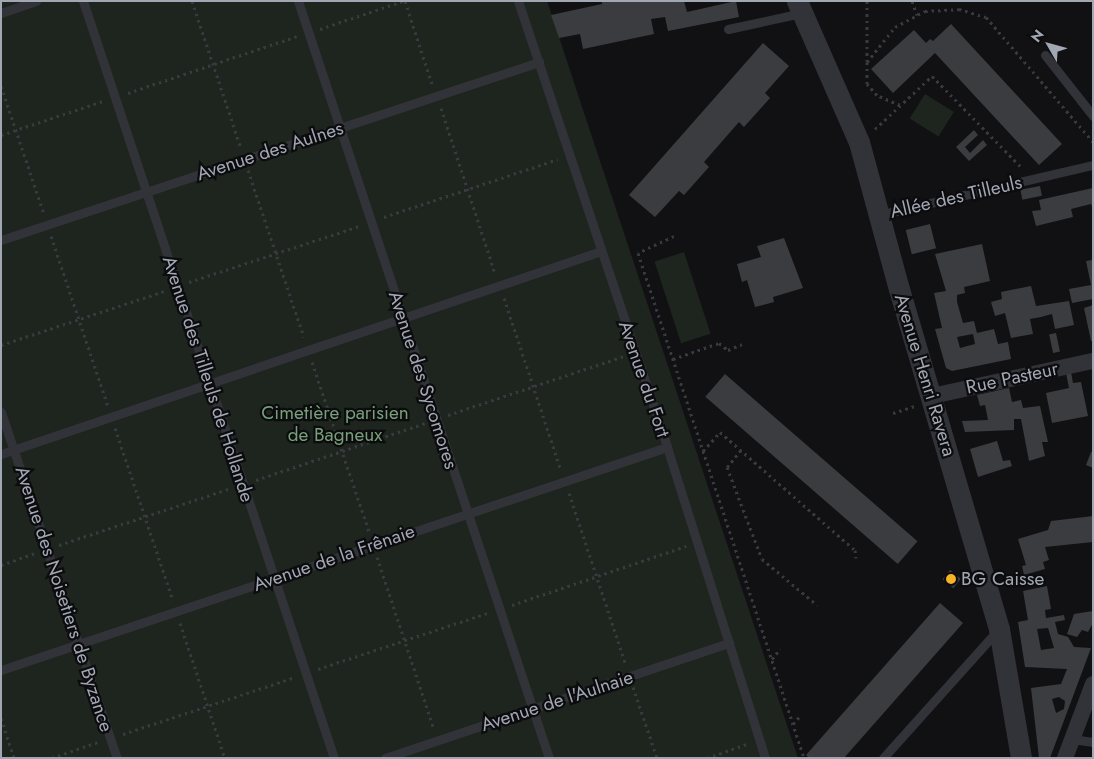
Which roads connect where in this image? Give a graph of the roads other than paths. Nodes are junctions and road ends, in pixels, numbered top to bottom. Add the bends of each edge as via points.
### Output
1 (36, 1) edge
2 (83, 1) edge
3 (298, 1) edge
4 (518, 1) edge
5 (800, 7) edge
6 (1, 13) edge
7 (728, 29) dead end
8 (1045, 55) dead end
9 (540, 62) junction
10 (1093, 116) edge
11 (340, 128) junction
12 (1093, 165) edge
13 (146, 192) junction
14 (879, 215) junction
15 (1, 240) edge
16 (601, 251) junction
17 (403, 318) junction
18 (1093, 361) edge
19 (210, 383) junction
20 (924, 401) junction
21 (1, 412) edge
22 (667, 447) junction
23 (14, 450) junction
24 (1, 454) edge
25 (468, 513) junction
26 (274, 578) junction
27 (999, 629) junction
28 (729, 643) junction
29 (79, 644) junction
30 (1, 670) edge
31 (1093, 684) edge
32 (533, 709) junction
33 (1072, 739) junction
34 (1093, 742) edge
35 (116, 758) edge
36 (334, 758) edge
37 (386, 758) edge
38 (550, 758) edge
39 (765, 758) edge
40 (882, 758) edge
41 (1021, 758) edge
42 (1065, 758) edge

1 - 6 lane
2 - 13 lane, Avenue des Tilleuls de Hollande
3 - 11 lane, Avenue des Sycomores
4 - 9 lane, Avenue du Fort
5 - 7 lane
5 - 14 street, Avenue Henri Ravera via 859,142
8 - 10 lane
9 - 11 lane, Avenue des Aulnes
9 - 16 lane, Avenue du Fort
11 - 13 lane, Avenue des Aulnes
11 - 17 lane, Avenue des Sycomores
12 - 14 lane, Allée des Tilleuls
13 - 15 lane, Avenue des Aulnes
13 - 19 lane, Avenue des Tilleuls de Hollande
14 - 20 street, Avenue Henri Ravera
16 - 17 lane
16 - 22 lane, Avenue du Fort
17 - 19 lane
17 - 25 lane, Avenue des Sycomores
18 - 20 street, Rue Pasteur
19 - 23 lane
19 - 26 lane, Avenue des Tilleuls de Hollande
20 - 27 street, Avenue Henri Ravera
21 - 23 lane, Avenue des Noisetiers de Byzance
22 - 25 lane, Avenue de la Frênaie
22 - 28 lane, Avenue du Fort
23 - 24 lane
23 - 29 lane, Avenue des Noisetiers de Byzance
25 - 26 lane, Avenue de la Frênaie
25 - 32 lane, Avenue des Sycomores
26 - 29 lane, Avenue de la Frênaie
26 - 36 lane, Avenue des Tilleuls de Hollande
27 - 40 lane
27 - 41 street, Avenue Henri Ravera
28 - 32 lane, Avenue de l'Aulnaie
28 - 39 lane, Avenue du Fort
29 - 30 lane, Avenue de la Frênaie
29 - 35 lane, Avenue des Noisetiers de Byzance
31 - 33 street
32 - 37 lane, Avenue de l'Aulnaie
32 - 38 lane, Avenue des Sycomores
33 - 34 lane
33 - 42 street

